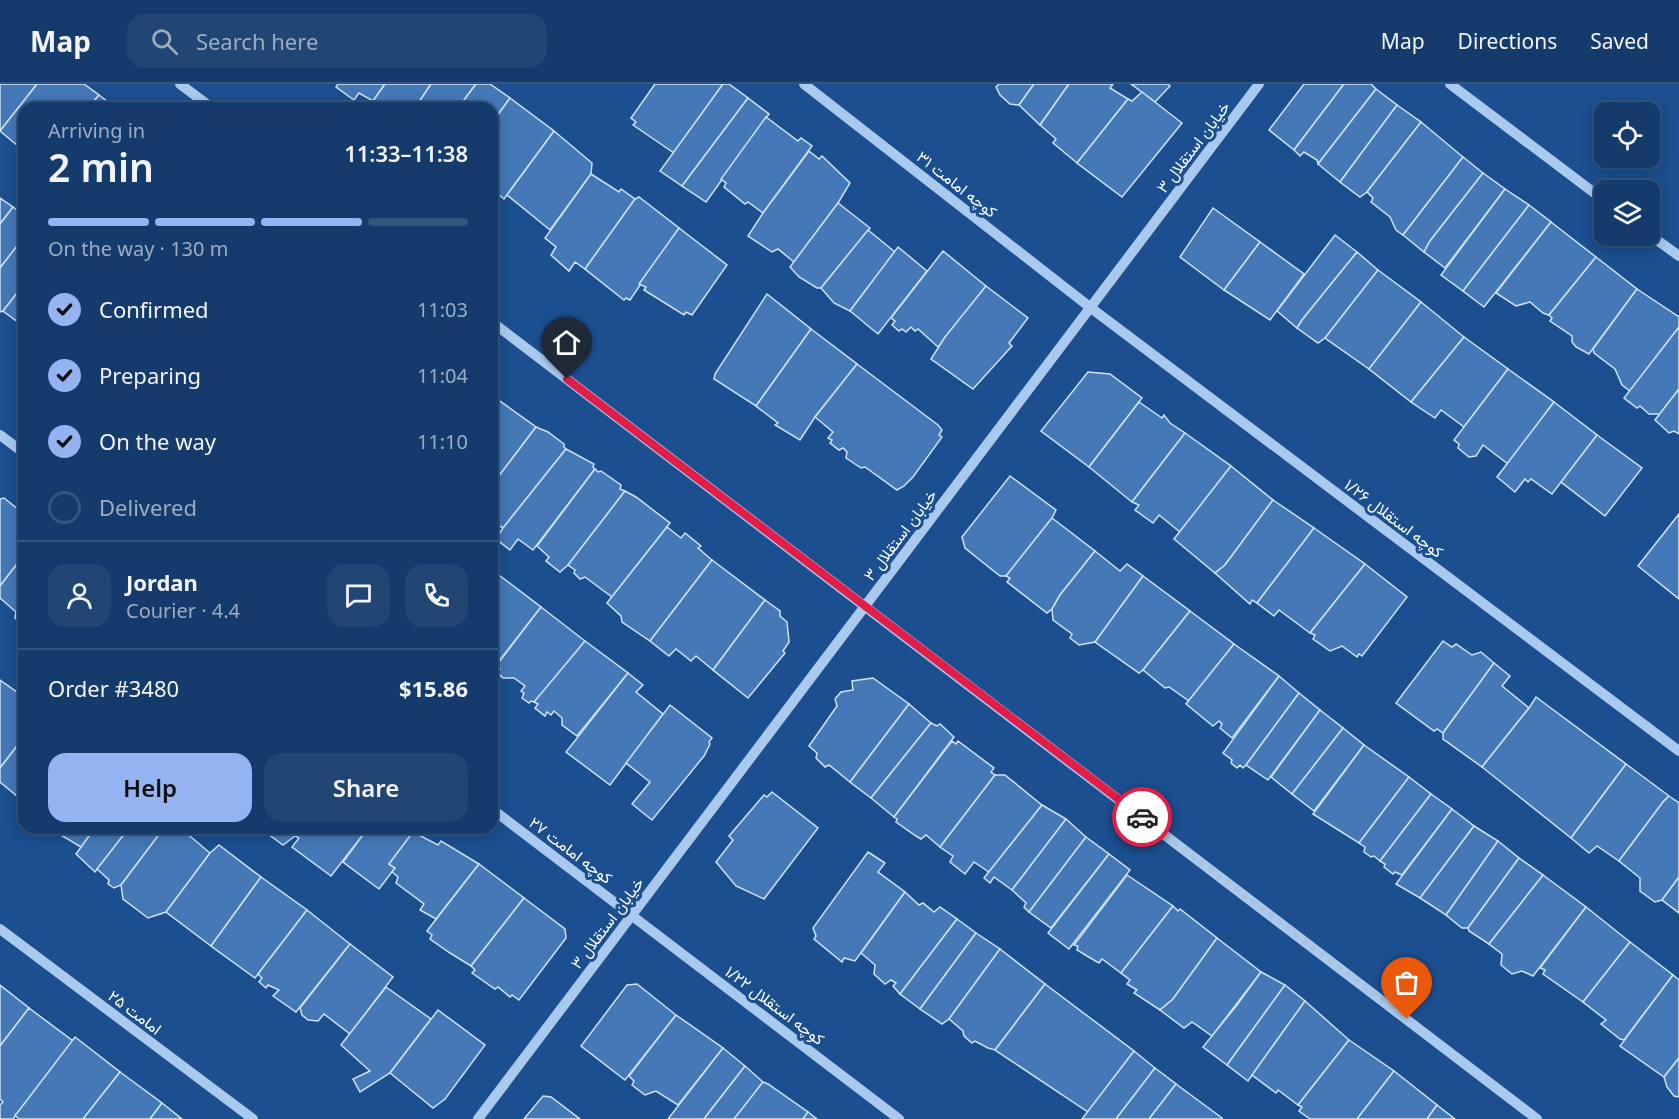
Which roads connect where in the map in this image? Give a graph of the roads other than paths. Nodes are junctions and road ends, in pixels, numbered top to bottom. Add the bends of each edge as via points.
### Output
1 (180, 84) edge
2 (804, 84) edge
3 (1259, 84) edge
4 (1450, 84) edge
5 (204, 102) edge
6 (1594, 193) edge
7 (1660, 242) edge
8 (1679, 256) edge
9 (1091, 308) junction
10 (498, 327) edge
11 (0, 435) edge
12 (18, 448) edge
13 (865, 606) junction
14 (1679, 752) edge
15 (498, 814) edge
16 (632, 915) junction
17 (0, 929) edge
18 (253, 1119) edge
19 (478, 1119) edge
20 (899, 1119) edge
21 (1537, 1119) edge

1 - 5 street
2 - 9 street, کوچه امامت ۳۱
3 - 9 street, خیابان استقلال ۳
4 - 6 street
7 - 8 street
9 - 13 street, خیابان استقلال ۳
9 - 14 street, کوچه استقلال ۱/۲۶
10 - 13 street
11 - 12 street
13 - 16 street, خیابان استقلال ۳
13 - 21 street
15 - 16 street, کوچه امامت ۲۷
16 - 19 street, خیابان استقلال ۳
16 - 20 street, کوچه استقلال ۱/۲۲
17 - 18 street, امامت ۲۵

